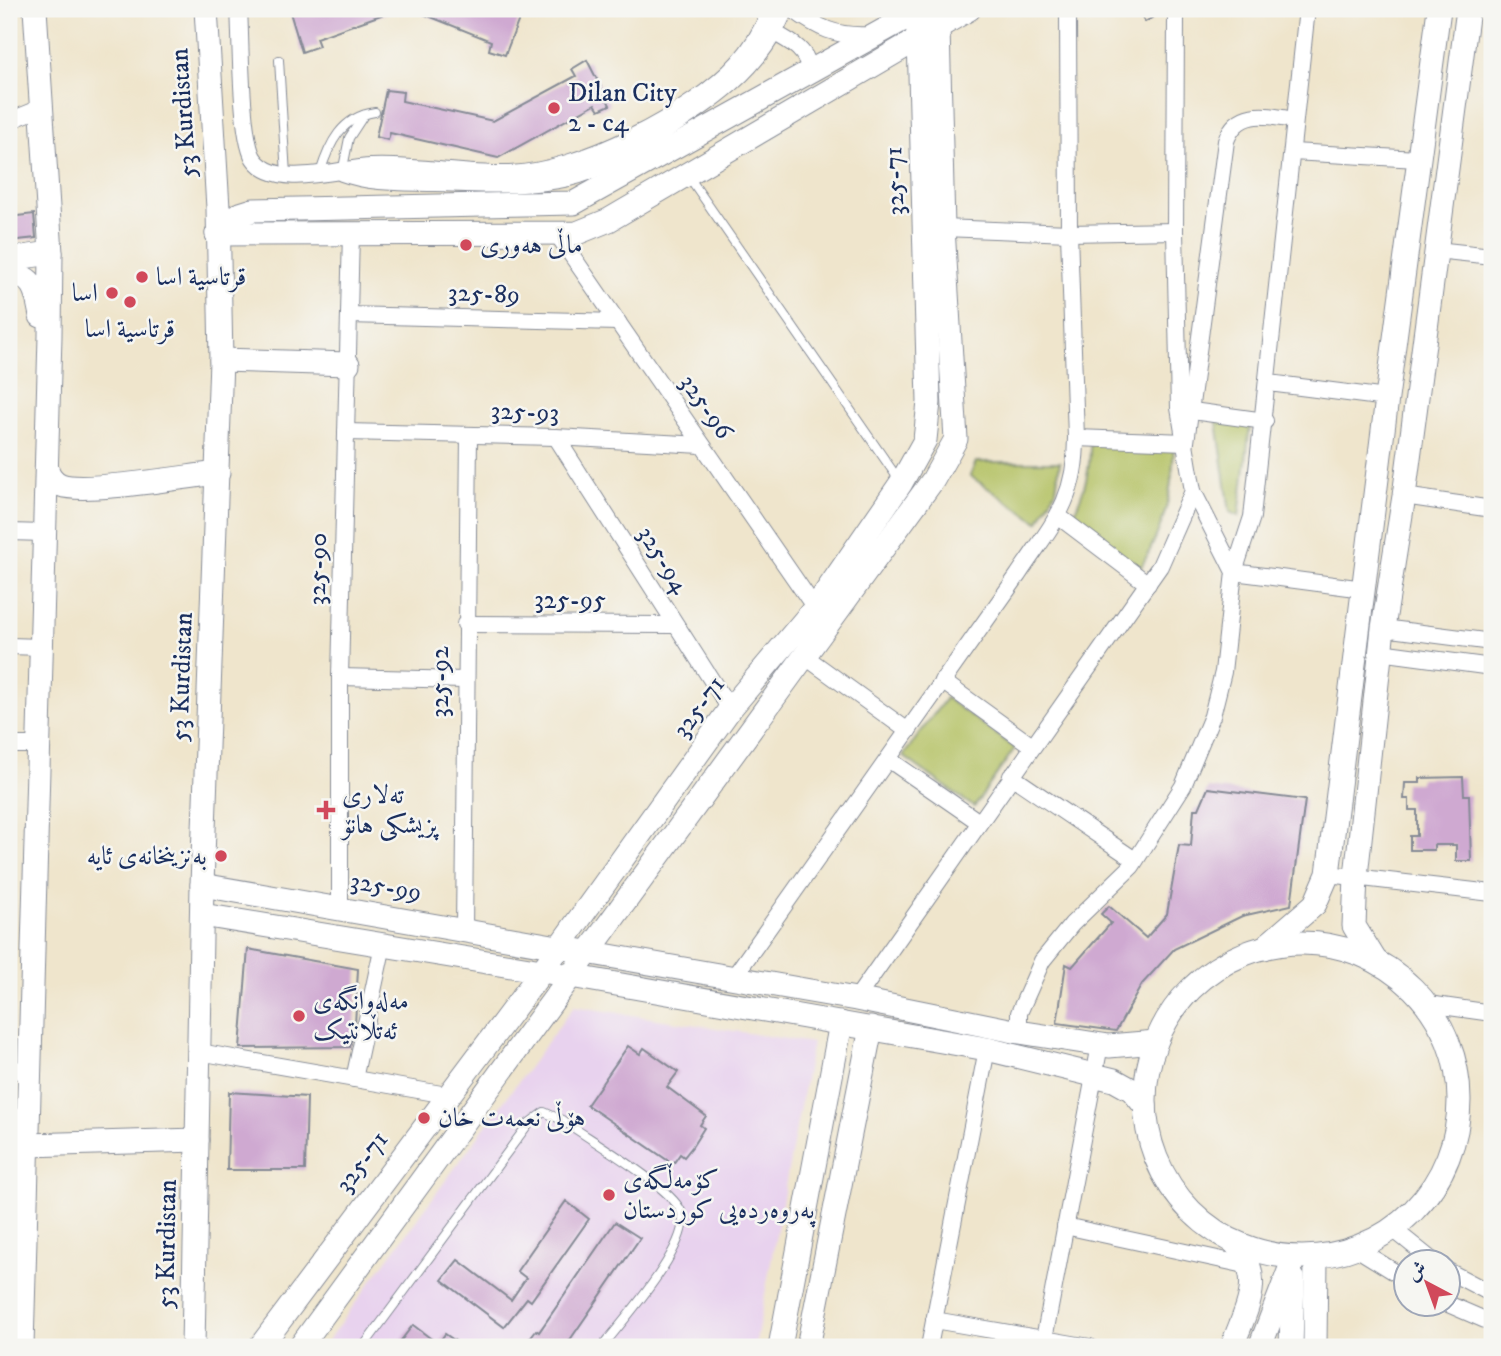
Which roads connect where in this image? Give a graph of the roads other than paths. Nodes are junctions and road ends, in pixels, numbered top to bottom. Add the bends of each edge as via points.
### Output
1 (35, 9) edge
2 (206, 9) edge
3 (239, 9) edge
4 (771, 9) edge
5 (785, 9) edge
6 (792, 9) edge
7 (969, 9) edge
8 (1307, 9) edge
9 (1439, 9) edge
10 (1468, 9) edge
11 (1068, 13) dead end
12 (1176, 15) dead end
13 (926, 19) edge
14 (768, 29) junction
15 (879, 35) junction
16 (279, 60) dead end
17 (809, 74) junction
18 (41, 108) junction
19 (375, 111) dead end
20 (365, 113) junction
21 (1294, 120) junction
22 (9, 121) edge
23 (1292, 152) junction
24 (1418, 159) junction
25 (320, 173) junction
26 (342, 173) junction
27 (687, 174) junction
28 (286, 175) junction
29 (943, 228) junction
30 (1175, 231) junction
31 (217, 233) junction
32 (351, 233) junction
33 (1069, 233) junction
34 (557, 234) junction
35 (1436, 250) junction
36 (51, 253) junction
37 (1492, 256) edge
38 (9, 259) edge
39 (9, 277) edge
40 (349, 315) junction
41 (618, 322) junction
42 (50, 336) junction
43 (221, 360) junction
44 (348, 363) junction
45 (1269, 383) junction
46 (1387, 398) junction
47 (1192, 411) junction
48 (1265, 421) junction
49 (346, 432) junction
50 (469, 435) junction
51 (556, 437) junction
52 (1076, 438) junction
53 (1186, 442) junction
54 (702, 445) junction
55 (47, 469) junction
56 (218, 473) junction
57 (901, 483) junction
58 (1193, 491) junction
59 (1404, 496) junction
60 (1492, 509) edge
61 (1058, 516) junction
62 (9, 532) edge
63 (45, 533) junction
64 (1234, 572) junction
65 (1148, 584) junction
66 (1364, 589) junction
67 (815, 608) junction
68 (465, 624) junction
69 (674, 625) junction
70 (1383, 628) junction
71 (1492, 642) edge
72 (9, 646) edge
73 (42, 647) junction
74 (1380, 652) junction
75 (803, 655) junction
76 (1492, 667) edge
77 (340, 677) junction
78 (464, 680) junction
79 (942, 681) junction
80 (730, 709) junction
81 (908, 731) junction
82 (9, 745) edge
83 (39, 745) junction
84 (1032, 746) junction
85 (888, 759) junction
86 (1011, 776) junction
87 (979, 822) junction
88 (1135, 860) junction
89 (1328, 874) junction
90 (1356, 876) junction
91 (202, 885) junction
92 (237, 891) junction
93 (1492, 893) edge
94 (340, 907) junction
95 (202, 915) junction
96 (232, 920) junction
97 (464, 930) junction
98 (383, 945) junction
99 (560, 946) junction
100 (1264, 948) junction
101 (589, 951) junction
102 (1375, 960) junction
103 (542, 971) junction
104 (572, 976) junction
105 (733, 978) junction
106 (856, 999) junction
107 (1428, 1004) junction
108 (1492, 1013) edge
109 (842, 1023) junction
110 (870, 1028) junction
111 (1019, 1032) junction
112 (1156, 1042) junction
113 (1100, 1045) junction
114 (987, 1049) junction
115 (199, 1052) junction
116 (19, 1071) edge
117 (1093, 1074) junction
118 (354, 1079) junction
119 (447, 1095) junction
120 (1145, 1106) junction
121 (197, 1140) junction
122 (28, 1145) junction
123 (18, 1197) edge
124 (1065, 1226) junction
125 (1393, 1229) junction
126 (1234, 1242) junction
127 (1356, 1248) junction
128 (1417, 1248) edge
129 (1305, 1257) junction
130 (1250, 1266) junction
131 (1392, 1270) edge
132 (1462, 1278) edge
133 (1492, 1294) edge
134 (1462, 1310) edge
135 (934, 1320) junction
136 (1492, 1323) edge
137 (1044, 1339) junction
138 (22, 1347) edge
139 (193, 1347) edge
140 (260, 1347) edge
141 (300, 1347) edge
142 (363, 1347) edge
143 (602, 1347) edge
144 (780, 1347) edge
145 (808, 1347) edge
146 (929, 1347) edge
147 (1090, 1347) edge
148 (1232, 1347) edge
149 (1260, 1347) edge
150 (1291, 1347) edge
151 (1315, 1347) edge

1 - 18 street
2 - 31 street, 53 Kurdistan
3 - 28 street via 248,148 262,168
4 - 14 street
5 - 14 street
6 - 15 street via 835,34
7 - 13 street
8 - 21 street
9 - 24 street
10 - 35 street
11 - 33 street
12 - 30 street
13 - 15 street
13 - 27 street
13 - 29 street, 325-71
13 - 57 street, 325-71 via 929,402 925,439
14 - 17 street via 802,51
14 - 26 street via 710,95 621,143 557,167 508,174 372,167
15 - 17 street
16 - 28 lane
17 - 31 street via 574,203 253,210 237,215
18 - 22 street
18 - 36 street
19 - 20 lane
20 - 25 lane via 340,131 327,150
20 - 26 lane via 349,138
21 - 23 street
21 - 47 street via 1241,118 1226,141
23 - 24 street
23 - 45 street
24 - 46 street
25 - 26 street
25 - 28 street
27 - 34 street via 609,220 577,233
27 - 57 lane
29 - 33 street
29 - 75 street, 325-71 via 956,439 933,480
30 - 33 street
30 - 53 street via 1179,408
31 - 32 street
31 - 43 street, 53 Kurdistan
32 - 34 street
32 - 40 street, 325-90
33 - 52 street
34 - 41 street, 325-96
35 - 37 street
35 - 59 street
36 - 38 street
36 - 42 street
39 - 42 street via 32,283
40 - 41 street, 325-89
40 - 44 street, 325-90
41 - 54 street, 325-96
42 - 55 street
43 - 44 street
43 - 56 street, 53 Kurdistan
44 - 49 street, 325-90
45 - 46 street
45 - 48 street
46 - 66 street
47 - 48 street
47 - 53 street
48 - 64 street via 1252,517
49 - 50 street, 325-93
49 - 77 street, 325-90
50 - 51 street, 325-93
50 - 68 street, 325-92
51 - 54 street, 325-93
51 - 69 street, 325-94
52 - 53 street
52 - 61 street via 1076,470
53 - 58 street
54 - 67 street, 325-96
55 - 56 street via 61,485 87,488
55 - 63 street
56 - 91 street, 53 Kurdistan
57 - 67 street, 325-71
58 - 64 street
58 - 65 street
59 - 60 street
59 - 70 street
61 - 65 street
61 - 79 street
62 - 63 street
63 - 73 street
64 - 66 street
64 - 88 street via 1223,672 1212,716 1183,786
65 - 84 street
66 - 89 street
67 - 80 street, 325-71
68 - 69 street, 325-95
68 - 78 street, 325-92
69 - 80 street, 325-94
70 - 71 street
70 - 74 street
72 - 73 street
73 - 83 street
74 - 76 street
74 - 90 street
75 - 81 street
75 - 101 street, 325-71
77 - 78 street
77 - 94 street, 325-90
78 - 97 street, 325-92
79 - 81 street
79 - 84 street
80 - 99 street, 325-71
81 - 85 street
82 - 83 street
83 - 116 street
84 - 86 street
85 - 87 street
85 - 105 street
86 - 87 street
86 - 88 street
87 - 106 street
88 - 111 street via 1042,961 1019,1013
89 - 90 street
89 - 100 street via 1315,905
90 - 93 street
90 - 102 street via 1354,926
91 - 92 street, 325-99
91 - 95 street, 53 Kurdistan
92 - 94 street, 325-99
92 - 96 street via 228,904
94 - 97 street, 325-99
95 - 96 street
95 - 115 street, 53 Kurdistan
96 - 98 street
97 - 99 street, 325-99
98 - 103 street
98 - 118 street
99 - 101 street, 325-99
99 - 103 street, 325-71
100 - 102 street via 1301,943 1339,947
100 - 112 street via 1219,967 1200,983 1182,1000
101 - 104 street, 325-71
101 - 105 street, 325-99
102 - 107 street via 1404,979
103 - 104 street
103 - 119 street, 325-71
104 - 109 street
104 - 141 street, 325-71
105 - 106 street, 325-99
106 - 111 street, 325-99
107 - 108 street
107 - 125 street via 1452,1049 1460,1099 1452,1149 1429,1194
109 - 110 street
109 - 144 street
110 - 114 street
110 - 145 street
111 - 113 street, 325-99
112 - 113 street, 325-99
112 - 120 street via 1147,1073
113 - 117 street
114 - 117 street
114 - 135 street
115 - 118 street
115 - 121 street, 53 Kurdistan
116 - 122 street
117 - 120 street via 1132,1090
117 - 124 street
118 - 119 street
119 - 140 street, 325-71
120 - 126 street via 1152,1148 1170,1187 1198,1219
121 - 122 street
121 - 139 street, 53 Kurdistan
122 - 123 street
123 - 138 street
124 - 130 street
124 - 137 street
125 - 127 street
125 - 128 street
126 - 129 street via 1253,1250
126 - 130 street
127 - 129 street
127 - 131 street
129 - 149 street
129 - 150 street
129 - 151 street
130 - 148 street via 1253,1286
132 - 133 street
134 - 136 street
135 - 137 street
135 - 146 street
137 - 147 street
142 - 143 lane via 529,1123 544,1112 670,1195 683,1213 675,1250

